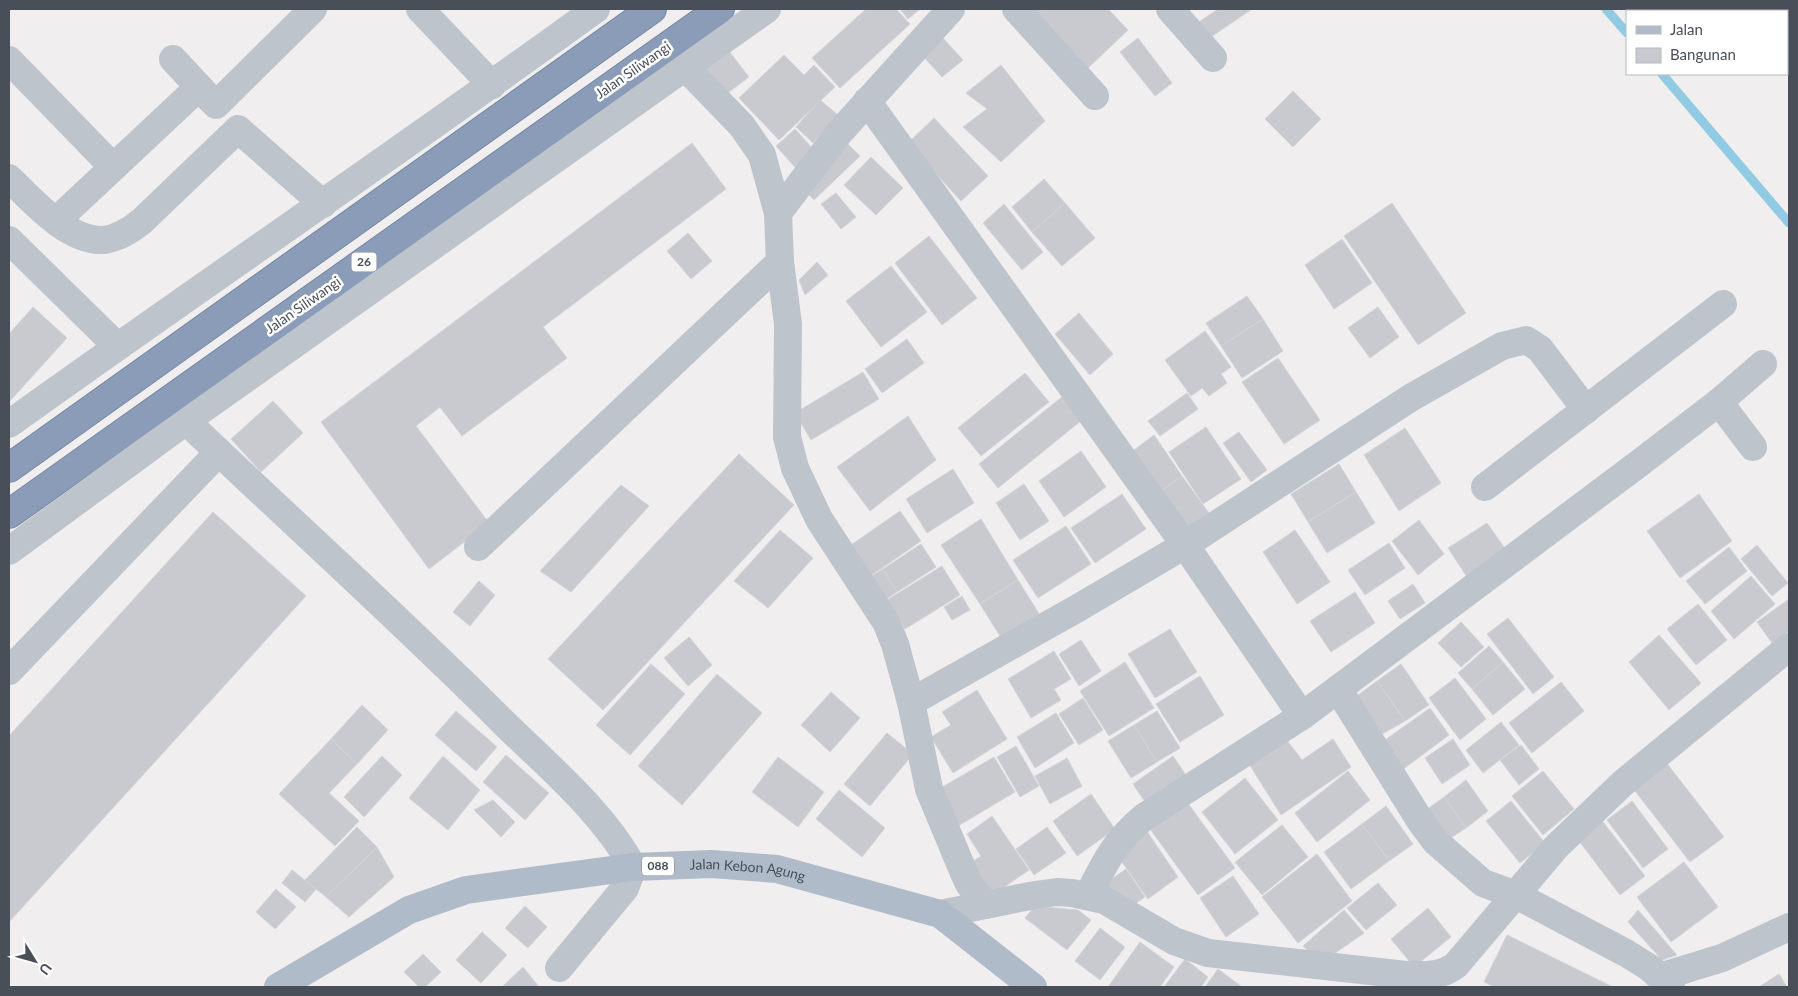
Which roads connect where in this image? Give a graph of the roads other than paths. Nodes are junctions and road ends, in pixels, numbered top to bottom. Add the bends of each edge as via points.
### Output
1 (313, 9) edge
2 (420, 9) edge
3 (596, 9) edge
4 (652, 9) edge
5 (720, 9) edge
6 (767, 9) edge
7 (951, 9) edge
8 (1016, 9) edge
9 (1170, 9) edge
10 (563, 19) edge
11 (1213, 58) dead end
12 (174, 59) dead end
13 (9, 60) edge
14 (686, 67) junction
15 (492, 85) junction
16 (207, 96) junction
17 (1095, 96) dead end
18 (867, 100) junction
19 (238, 128) junction
20 (113, 167) junction
21 (9, 178) edge
22 (322, 204) junction
23 (778, 213) junction
24 (56, 221) junction
25 (9, 240) edge
26 (780, 262) junction
27 (1723, 304) dead end
28 (117, 346) junction
29 (1763, 364) dead end
30 (1719, 402) junction
31 (1586, 410) junction
32 (186, 421) junction
33 (9, 424) edge
34 (1754, 447) dead end
35 (219, 452) junction
36 (9, 468) edge
37 (1485, 487) dead end
38 (9, 514) edge
39 (1185, 545) junction
40 (478, 547) dead end
41 (9, 551) edge
42 (1789, 647) edge
43 (9, 670) edge
44 (1338, 689) junction
45 (911, 702) junction
46 (1302, 716) junction
47 (633, 867) junction
48 (1516, 895) junction
49 (1088, 896) junction
50 (986, 905) junction
51 (940, 914) junction
52 (1789, 927) edge
53 (559, 968) dead end
54 (1666, 982) edge
55 (278, 987) edge
56 (1033, 987) edge

1 - 16 street
2 - 15 street
3 - 10 street
4 - 36 highway
5 - 38 highway, Jalan Siliwangi / 26
6 - 14 street
7 - 18 street
8 - 17 street
9 - 11 street
10 - 15 street
12 - 16 street
13 - 20 street
14 - 23 street via 742,126 762,155
14 - 32 street
15 - 22 street
16 - 19 street
16 - 20 street
18 - 23 street
18 - 39 street
19 - 22 street
19 - 24 street via 142,221 119,236 105,240 89,239
20 - 24 street
21 - 24 street
22 - 28 street
23 - 26 street
25 - 28 street
26 - 40 street
26 - 45 street via 788,324 787,437 795,468 818,519 886,622
27 - 31 street
28 - 33 street
29 - 30 street
30 - 34 street
30 - 44 street
31 - 37 street
31 - 39 street via 1540,349 1526,340 1502,346 1412,397
32 - 35 street
32 - 41 street
35 - 43 street
35 - 47 street via 465,684 600,819
39 - 45 street
39 - 46 street
42 - 48 street via 1623,783 1556,847
44 - 46 street
44 - 48 street via 1436,842 1483,883
45 - 50 street via 932,797 970,884
46 - 49 street via 1144,817 1115,846
47 - 51 main road, Jalan Kebon Agung / 088 via 712,864 777,869
47 - 53 street via 625,888
47 - 55 main road, Jalan Kebon Agung / 088 via 458,893 409,910
48 - 49 street via 1456,965 1443,973 1424,975 1208,953 1174,942 1104,900
48 - 54 street via 1626,953
49 - 50 street via 1057,892
50 - 51 street
51 - 56 main road, Jalan Kebon Agung / 088
52 - 54 street

